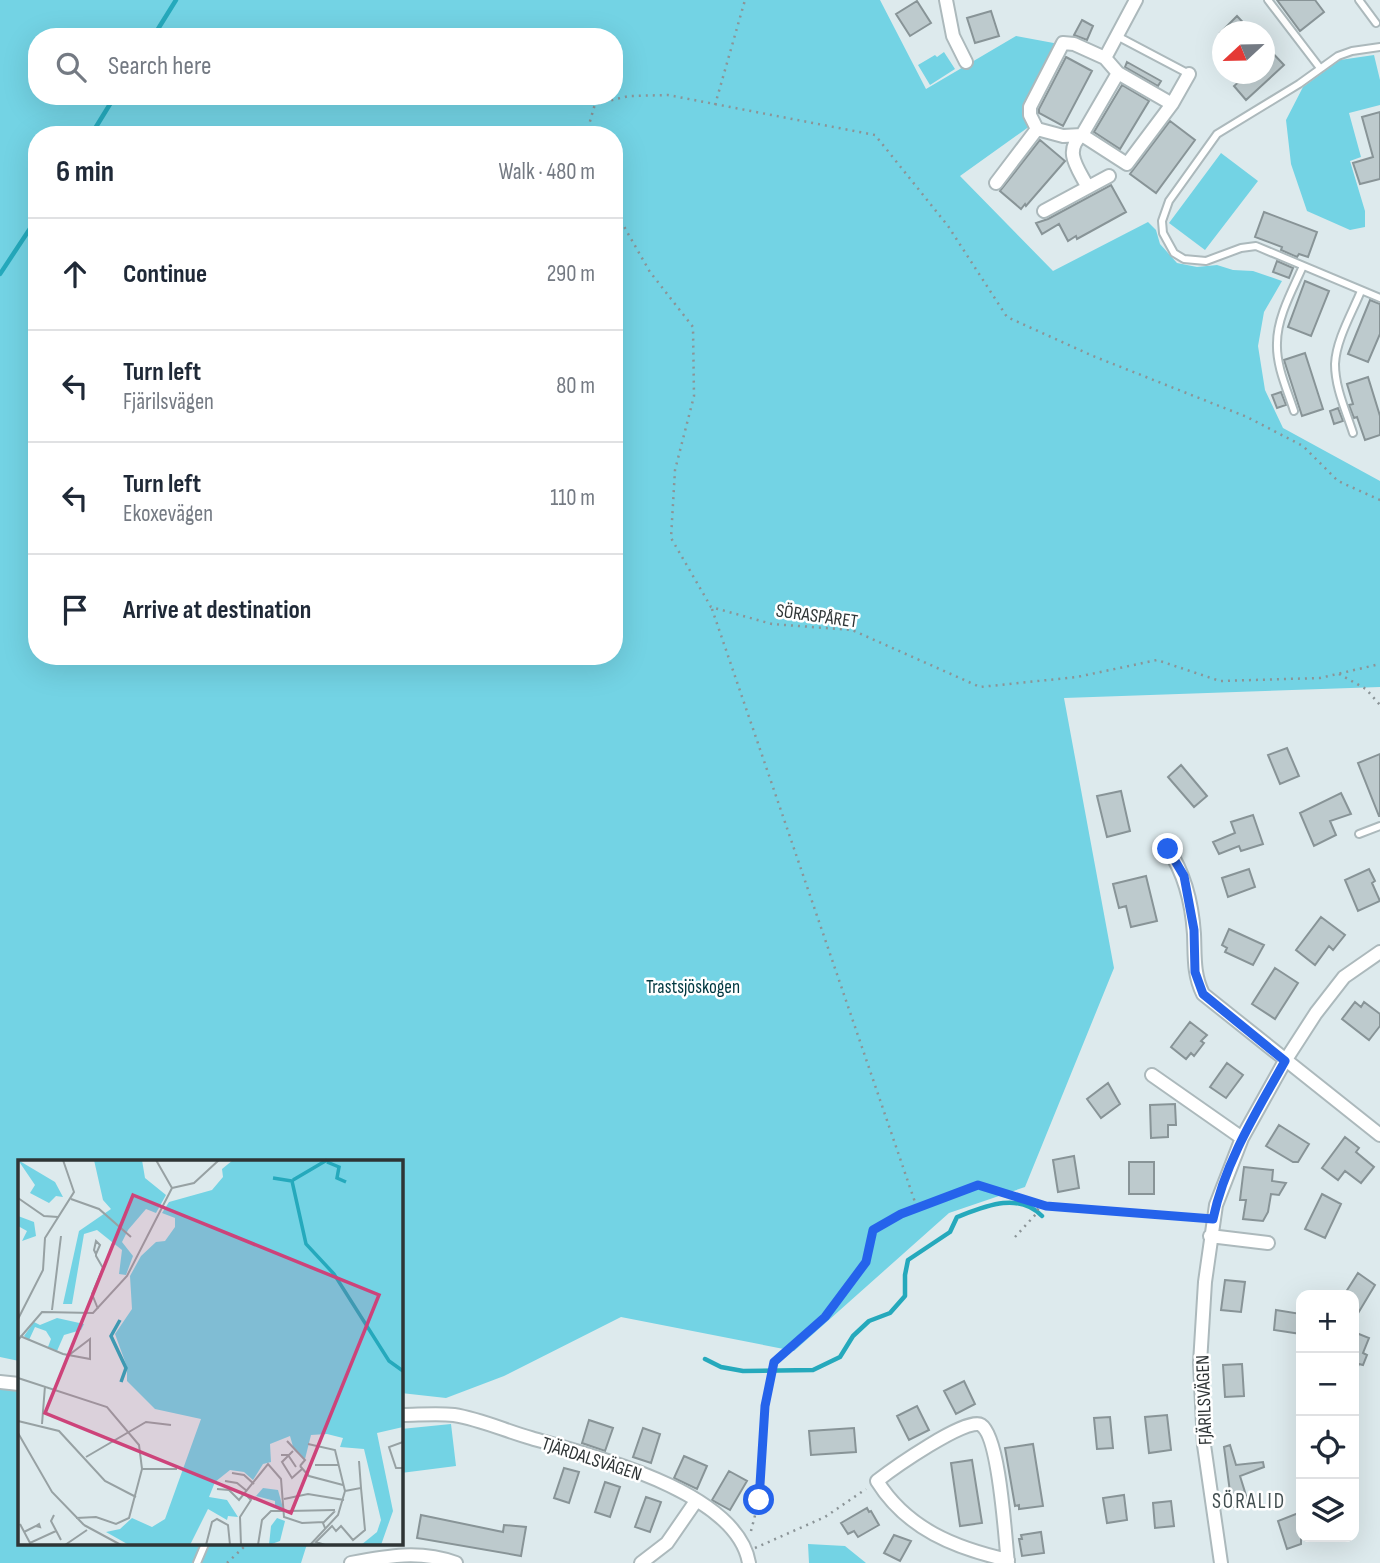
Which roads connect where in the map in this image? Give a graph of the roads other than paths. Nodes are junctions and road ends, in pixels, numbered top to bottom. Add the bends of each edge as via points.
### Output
1 (946, 0) edge
2 (1136, 0) edge
3 (1268, 0) edge
4 (1359, 0) edge
5 (1376, 23) dead end
6 (1117, 36) junction
7 (1380, 47) edge
8 (1105, 58) junction
9 (966, 62) dead end
10 (1320, 68) junction
11 (1118, 74) junction
12 (1189, 74) joint
13 (1172, 104) junction
14 (1037, 129) junction
15 (1082, 135) junction
16 (1109, 176) dead end
17 (996, 183) dead end
18 (1087, 186) junction
19 (1044, 211) dead end
20 (1303, 266) junction
21 (1362, 291) junction
22 (1379, 296) edge
23 (1294, 411) dead end
24 (1353, 433) dead end
25 (1380, 825) edge
26 (1359, 834) dead end
27 (1168, 849) dead end
28 (1380, 952) edge
29 (1285, 1061) junction
30 (1152, 1075) dead end
31 (1380, 1135) edge
32 (1242, 1138) junction
33 (1210, 1236) junction
34 (1268, 1243) dead end
35 (0, 1382) edge
36 (18, 1384) edge
37 (402, 1415) edge
38 (696, 1501) junction
39 (204, 1546) edge
40 (748, 1557) edge
41 (1008, 1562) edge
42 (197, 1563) edge
43 (351, 1563) edge
44 (456, 1563) edge
45 (641, 1563) edge
46 (1221, 1563) edge

1 - 9 street via 953,36
2 - 6 street
3 - 10 lane
4 - 5 lane
6 - 8 street
6 - 12 lane
7 - 10 lane via 1352,51
8 - 11 street
8 - 14 street via 1063,43 1030,107
10 - 20 lane via 1217,134 1169,201 1162,221 1167,244 1184,259 1206,261 1256,246
11 - 13 street
11 - 15 street
12 - 13 street
13 - 15 street via 1127,164
14 - 15 street via 1063,136
14 - 17 street
15 - 18 street via 1071,148
16 - 18 street
18 - 19 street
20 - 21 lane
20 - 23 lane via 1276,341
21 - 22 lane
21 - 24 lane via 1335,362
25 - 26 lane
27 - 29 street via 1184,876 1194,930 1195,972 1203,994
28 - 29 street, FJÄRILSVÄGEN via 1344,977
29 - 31 street
29 - 32 street, FJÄRILSVÄGEN
30 - 32 street
32 - 33 street, FJÄRILSVÄGEN via 1216,1205
33 - 34 street
33 - 46 street, FJÄRILSVÄGEN via 1200,1363 1204,1445
35 - 36 street
37 - 38 street, TJÄRDALSVÄGEN via 454,1415 587,1455 672,1486
38 - 40 street, TJÄRDALSVÄGEN via 739,1536
38 - 45 street via 667,1544
39 - 42 lane
41 - 41 street via 950,1544 923,1529 887,1497 877,1481 955,1431 982,1425 994,1452
43 - 44 street via 408,1554

